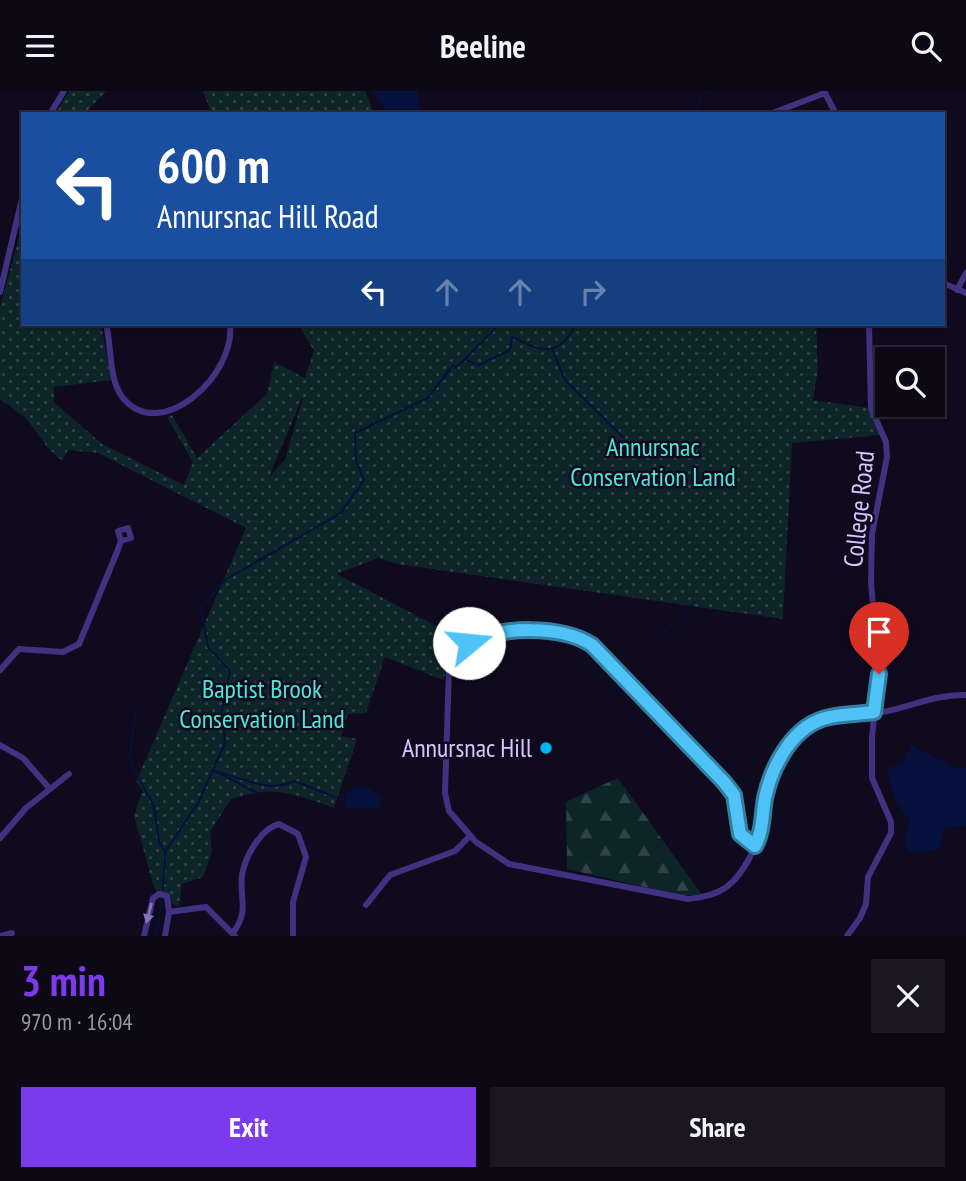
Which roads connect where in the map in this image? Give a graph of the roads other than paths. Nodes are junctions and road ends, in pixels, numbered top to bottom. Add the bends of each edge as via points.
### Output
1 (64, 91) edge
2 (825, 92) edge
3 (51, 112) edge
4 (775, 112) edge
5 (835, 112) edge
6 (21, 214) edge
7 (966, 273) edge
8 (945, 284) edge
9 (957, 290) junction
10 (0, 292) edge
11 (966, 293) edge
12 (106, 326) edge
13 (230, 326) edge
14 (869, 326) edge
15 (121, 541) dead end
16 (0, 670) edge
17 (966, 695) edge
18 (874, 712) junction
19 (0, 745) edge
20 (69, 774) dead end
21 (50, 789) junction
22 (470, 836) junction
23 (0, 837) edge
24 (755, 846) junction
25 (366, 905) dead end
26 (169, 912) junction
27 (12, 933) dead end
28 (234, 934) edge
29 (0, 936) edge
30 (144, 936) edge
31 (165, 936) edge
32 (293, 936) edge
33 (847, 936) edge

1 - 3 street
2 - 4 street
2 - 5 street
6 - 10 street
7 - 9 street
8 - 9 street
9 - 11 street
12 - 13 street via 119,391 132,405 153,413 178,406 213,379 227,355
14 - 18 street, College Road via 872,408 887,457 873,534 871,582 879,661
15 - 16 street via 79,645 63,652 19,649
17 - 18 street
18 - 24 street via 828,717 790,743 772,771
18 - 33 street, College Road via 872,778 891,822 891,833 868,877 866,904
19 - 21 street via 19,755
20 - 21 street
21 - 23 street
22 - 24 street via 509,864 688,899 729,888
22 - 24 street via 449,811 445,793 449,668 461,649 480,637 532,632 574,636 592,645 724,782 734,795 740,834
22 - 25 street via 455,851 390,875
26 - 28 street via 206,907
26 -> 30 street via 167,896 156,895
26 - 31 street
27 - 29 street
28 - 32 street via 244,910 245,864 265,830 279,824 298,834 306,857 293,902

